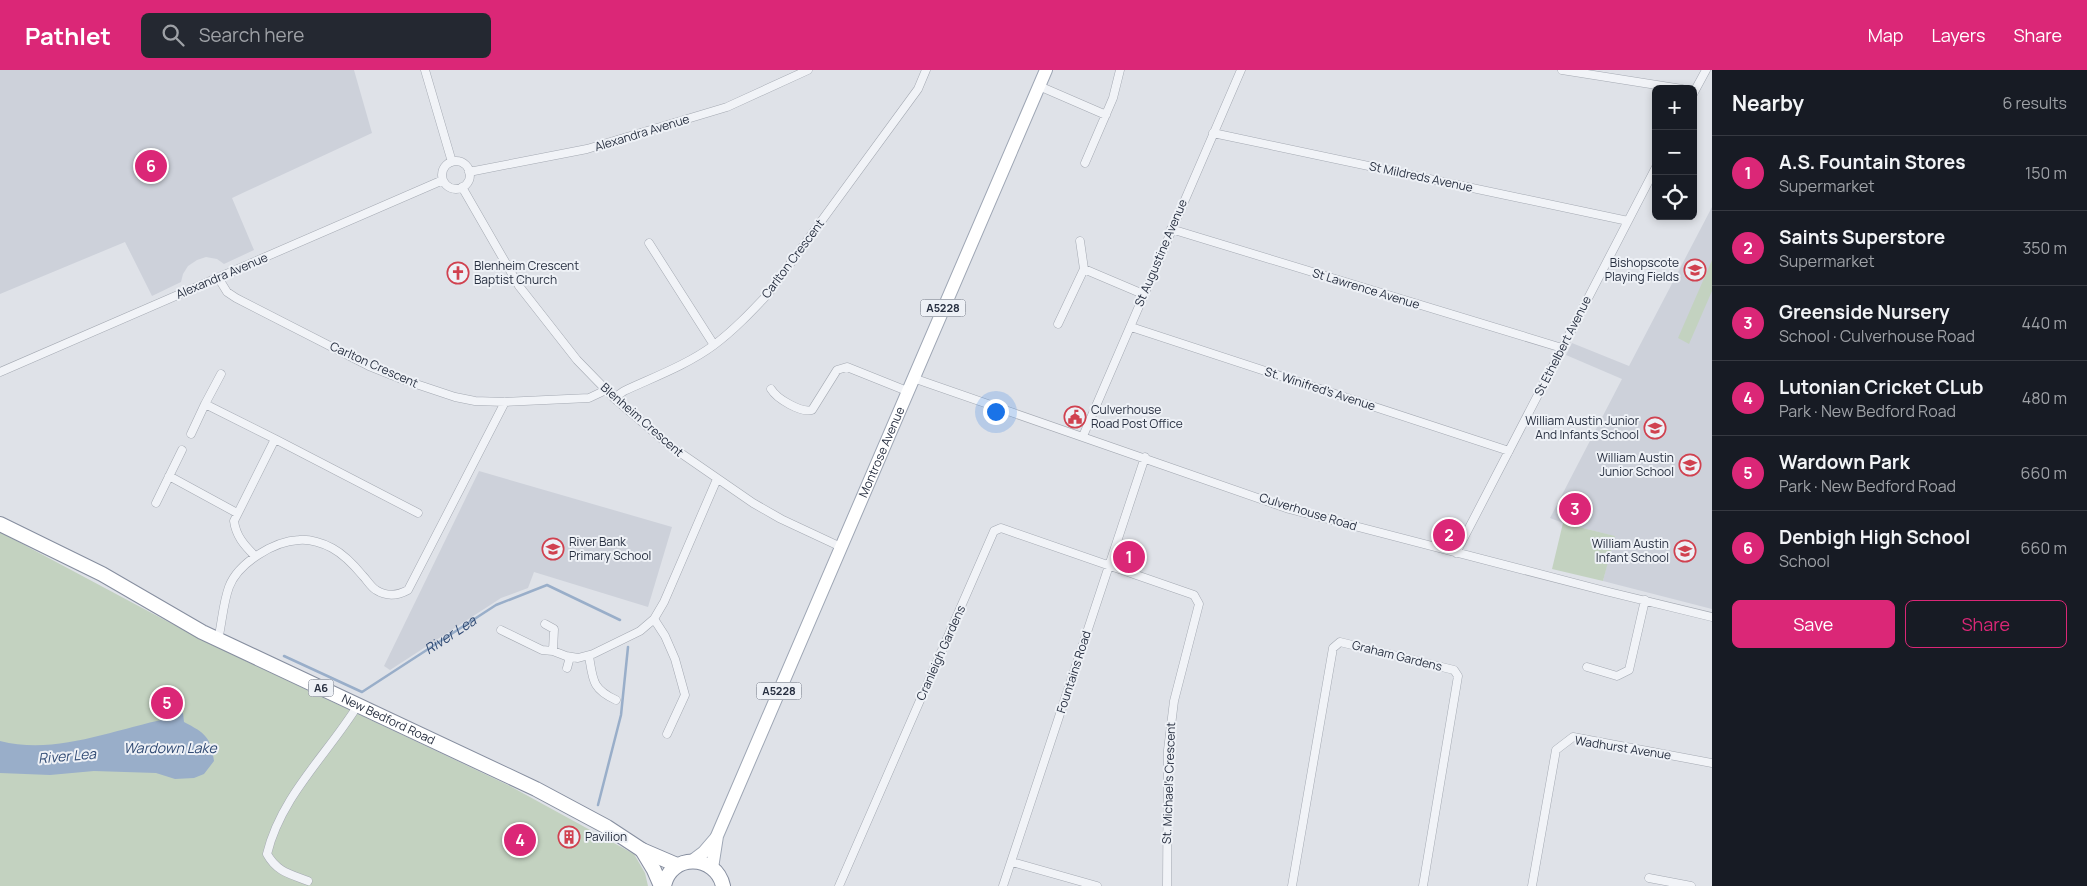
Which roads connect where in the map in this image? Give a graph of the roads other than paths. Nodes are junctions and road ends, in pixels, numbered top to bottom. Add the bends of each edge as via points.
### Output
1 (425, 70) edge
2 (808, 70) edge
3 (926, 70) edge
4 (1046, 70) edge
5 (1120, 70) edge
6 (1241, 70) edge
7 (1562, 70) edge
8 (1706, 70) edge
9 (1657, 85) edge
10 (1039, 86) junction
11 (1697, 86) edge
12 (1106, 114) junction
13 (1213, 133) junction
14 (452, 162) junction
15 (1085, 163) dead end
16 (469, 172) junction
17 (1652, 174) edge
18 (443, 180) junction
19 (462, 187) junction
20 (1628, 221) junction
21 (1171, 229) junction
22 (1080, 240) dead end
23 (649, 243) dead end
24 (1084, 269) junction
25 (219, 278) junction
26 (1143, 294) junction
27 (1058, 324) dead end
28 (1130, 327) junction
29 (714, 345) junction
30 (1562, 348) junction
31 (0, 372) edge
32 (221, 374) dead end
33 (913, 378) junction
34 (771, 389) dead end
35 (606, 390) junction
36 (907, 391) junction
37 (614, 398) junction
38 (505, 402) junction
39 (205, 404) junction
40 (191, 434) dead end
41 (1083, 436) junction
42 (275, 439) junction
43 (182, 450) dead end
44 (1509, 451) junction
45 (1145, 457) junction
46 (169, 476) junction
47 (717, 479) junction
48 (156, 503) dead end
49 (237, 513) junction
50 (418, 513) dead end
51 (0, 524) edge
52 (840, 547) junction
53 (1456, 553) junction
54 (255, 556) junction
55 (1109, 565) junction
56 (1645, 600) junction
57 (1712, 617) edge
58 (654, 619) junction
59 (544, 624) dead end
60 (501, 630) dead end
61 (218, 640) junction
62 (553, 651) junction
63 (589, 656) junction
64 (570, 657) junction
65 (1587, 667) dead end
66 (567, 668) dead end
67 (616, 700) dead end
68 (358, 705) junction
69 (667, 734) dead end
70 (1712, 763) edge
71 (717, 836) junction
72 (642, 850) junction
73 (692, 861) junction
74 (1012, 862) junction
75 (677, 865) junction
76 (712, 868) junction
77 (1649, 878) dead end
78 (308, 881) dead end
79 (723, 884) edge
80 (662, 886) edge
81 (839, 886) edge
82 (1003, 886) edge
83 (1097, 886) edge
84 (1167, 886) edge
85 (1292, 886) edge
86 (1423, 886) edge
87 (1532, 886) edge
88 (1691, 886) edge

1 - 14 street
2 - 16 street, Alexandra Avenue via 708,113 587,149
3 - 29 street, Carlton Crescent via 918,89 768,294 748,317
4 - 10 main road, Montrose Avenue / A5228
5 - 12 street
6 - 13 street, St Augustine Avenue
7 - 9 street
8 - 11 street
10 - 12 street
10 - 33 main road, Montrose Avenue / A5228
12 - 15 street
13 - 20 street, St Mildreds Avenue
13 - 21 street, St Augustine Avenue
14 - 16 street via 465,164
14 - 18 street via 443,171
16 - 19 street via 468,181
17 - 20 street, St Ethelbert Avenue
18 - 19 street via 449,187
18 - 25 street, Alexandra Avenue
19 - 35 street, Blenheim Crescent via 519,286 577,360
20 - 30 street, St Ethelbert Avenue
21 - 26 street, St Augustine Avenue
21 - 30 street, St Lawrence Avenue
22 - 24 street
23 - 29 street
24 - 26 street
24 - 27 street
25 - 31 street, Alexandra Avenue
25 - 38 street, Carlton Crescent via 227,292 236,298 389,375 455,397
26 - 28 street, St Augustine Avenue
28 - 41 street, St Augustine Avenue
28 - 44 street, St. Winifred's Avenue
29 - 37 street, Carlton Crescent
30 - 44 street, St Ethelbert Avenue
32 - 39 street
33 - 36 main road, Montrose Avenue / A5228
33 - 41 street, Culverhouse Road
34 - 36 street via 807,412 812,410 837,370 847,367
35 - 37 street, Blenheim Crescent
35 - 38 street, Carlton Crescent via 589,398
36 - 52 main road, Montrose Avenue / A5228
37 - 47 street, Blenheim Crescent via 669,445
38 - 54 street via 408,590 387,595 374,589 351,561 314,541 298,540
39 - 40 street
39 - 42 street
41 - 45 street, Culverhouse Road
42 - 49 street
42 - 50 street
43 - 46 street
44 - 53 street, St Ethelbert Avenue
45 - 53 street, Culverhouse Road via 1290,509
45 - 55 street, Fountains Road
46 - 48 street
46 - 49 street
47 - 52 street, Blenheim Crescent via 753,504
47 - 58 street
49 - 54 street via 234,521 236,531
51 - 61 highway, New Bedford Road / A6 via 102,574
52 - 71 main road, Montrose Avenue / A5228
53 - 56 street, Culverhouse Road
54 - 61 street via 239,570 229,586
55 - 74 street, Fountains Road
55 - 81 street, Cranleigh Gardens via 1001,528 994,531
55 - 84 street, St. Michael's Crescent via 1194,596 1199,604 1171,720
56 - 57 street, Culverhouse Road
56 - 65 street via 1628,670 1617,676
58 - 63 street via 640,631
58 - 69 street via 675,659 685,695
59 - 62 street via 554,629
60 - 62 street via 542,650
61 - 68 highway, New Bedford Road / A6
62 - 64 street
63 - 64 street
63 - 67 street via 597,688
64 - 66 street
68 - 72 highway, New Bedford Road / A6 via 536,790 607,827
68 - 78 street via 295,792 272,833 267,854 272,864
70 - 87 street, Wadhurst Avenue via 1573,737 1556,750
71 - 73 main road, Montrose Avenue / A5228
71 - 76 main road, Montrose Avenue / A5228
72 - 75 highway, New Bedford Road / A6
72 - 80 highway, New Bedford Road / A6
73 - 75 highway
73 - 76 highway via 700,861
74 - 82 street, Fountains Road
74 - 83 street
75 - 80 highway
76 - 79 highway
77 - 88 street
85 - 86 street, Graham Gardens via 1333,648 1340,642 1454,670 1458,676

